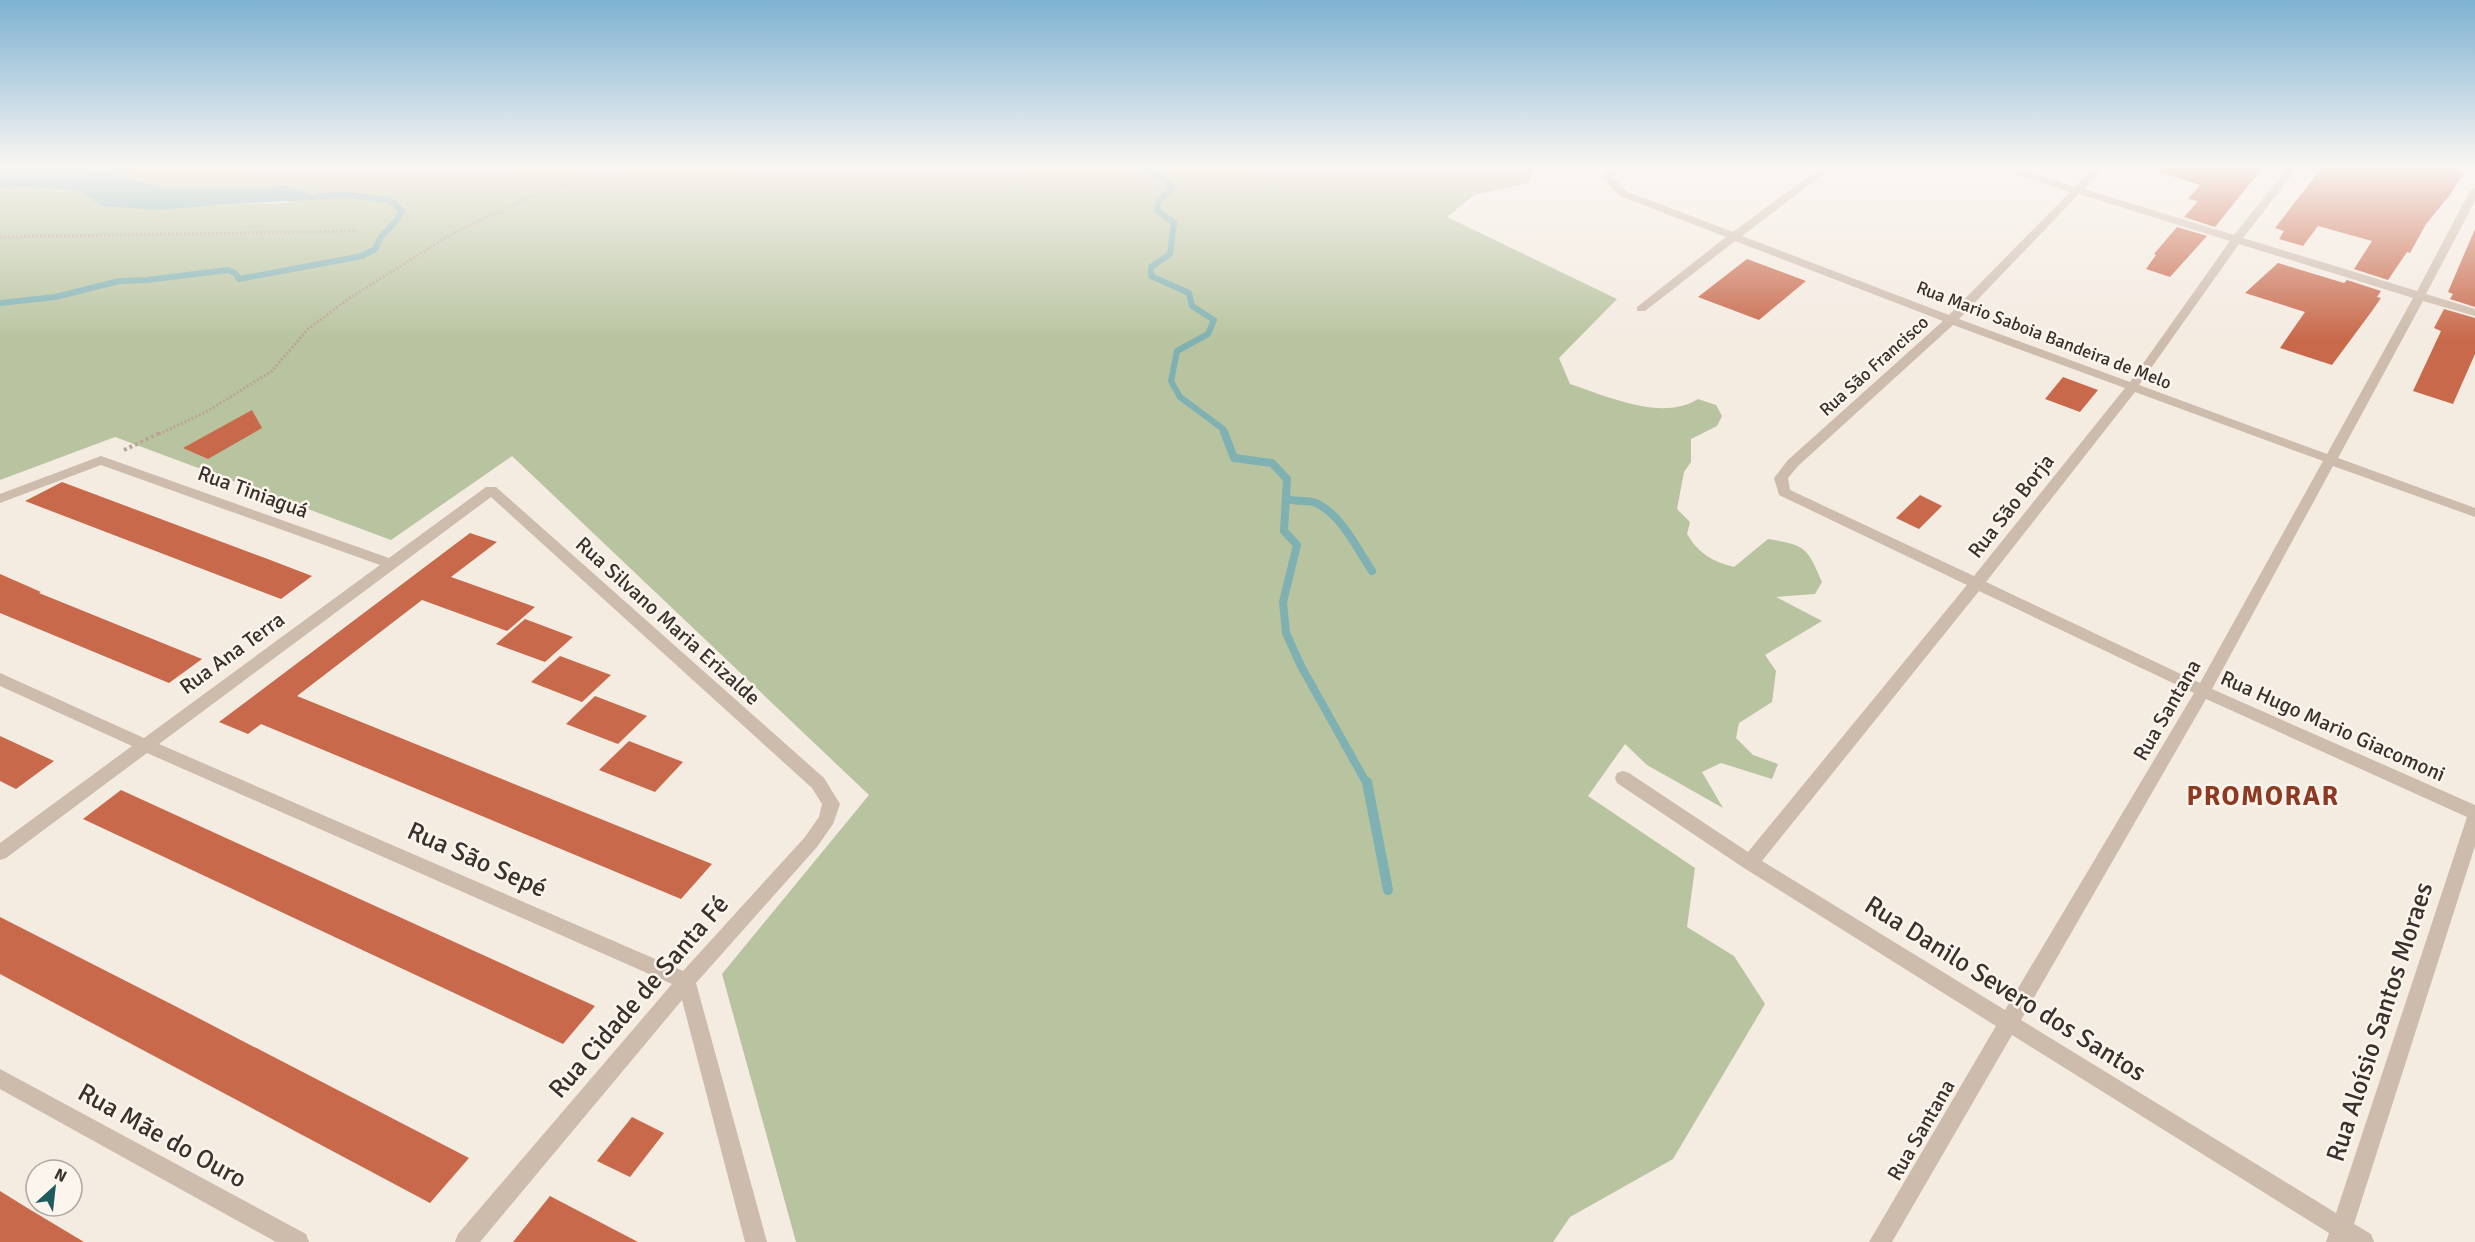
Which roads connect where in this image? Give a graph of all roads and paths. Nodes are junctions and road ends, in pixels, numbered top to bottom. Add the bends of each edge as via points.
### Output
1 (473, 224) edge
2 (1700, 224) edge
3 (1751, 224) edge
4 (2044, 224) edge
5 (2184, 224) edge
6 (2249, 224) edge
7 (2458, 224) edge
8 (357, 231) dead end
9 (0, 237) edge
10 (1733, 237) junction
11 (2236, 240) junction
12 (2420, 296) junction
13 (1641, 309) dead end
14 (2475, 313) edge
15 (1951, 320) junction
16 (2132, 387) junction
17 (101, 460) junction
18 (2331, 460) junction
19 (491, 490) joint
20 (1784, 492) joint
21 (0, 499) edge
22 (2475, 513) edge
23 (391, 564) junction
24 (1977, 583) junction
25 (0, 679) edge
26 (2204, 691) junction
27 (145, 745) junction
28 (1623, 778) dead end
29 (818, 783) joint
30 (2475, 813) edge
31 (2475, 819) edge
32 (0, 853) edge
33 (1750, 863) junction
34 (687, 981) junction
35 (2008, 1023) junction
36 (0, 1078) edge
37 (2339, 1235) edge
38 (298, 1242) edge
39 (466, 1242) edge
40 (756, 1242) edge
41 (1880, 1242) edge
42 (2363, 1242) edge

1 - 17 path via 351,297 308,329 272,371 206,412
2 - 10 street, Rua Mario Saboia Bandeira de Melo
3 - 10 street
4 - 15 street, Rua São Francisco
5 - 11 street
6 - 11 street, Rua São Borja
7 - 12 street, Rua Santana
8 - 9 path
10 - 13 street
10 - 15 street, Rua Mario Saboia Bandeira de Melo
11 - 12 street
11 - 16 street, Rua São Borja
12 - 14 street
12 - 18 street, Rua Santana
15 - 16 street, Rua Mario Saboia Bandeira de Melo
15 - 20 street, Rua São Francisco via 1793,463 1781,478
16 - 18 street, Rua Mario Saboia Bandeira de Melo
16 - 24 street, Rua São Borja
17 - 21 street
17 - 23 street, Rua Tiniaguá
18 - 22 street, Rua Mario Saboia Bandeira de Melo
18 - 26 street, Rua Santana
19 - 23 street, Rua Ana Terra
19 - 29 street, Rua Silvano Maria Erizalde
20 - 24 street, Rua Hugo Mario Giacomoni
23 - 27 street, Rua Ana Terra
24 - 26 street, Rua Hugo Mario Giacomoni
24 - 33 street, Rua São Borja
25 - 27 street, Rua São Sepé
26 - 30 street, Rua Hugo Mario Giacomoni
26 - 35 street, Rua Santana
27 - 32 street, Rua Ana Terra
27 - 34 street, Rua São Sepé
28 - 33 street, Rua Danilo Severo dos Santos
29 - 34 street, Rua Cidade de Santa Fé via 831,804 827,819
31 - 37 street, Rua Aloísio Santos Moraes
33 - 35 street, Rua Danilo Severo dos Santos
34 - 39 street, Rua Cidade de Santa Fé
34 - 40 street
35 - 37 street, Rua Danilo Severo dos Santos
35 - 41 street, Rua Santana
36 - 38 street, Rua Mãe do Ouro
37 - 42 street, Rua Danilo Severo dos Santos

